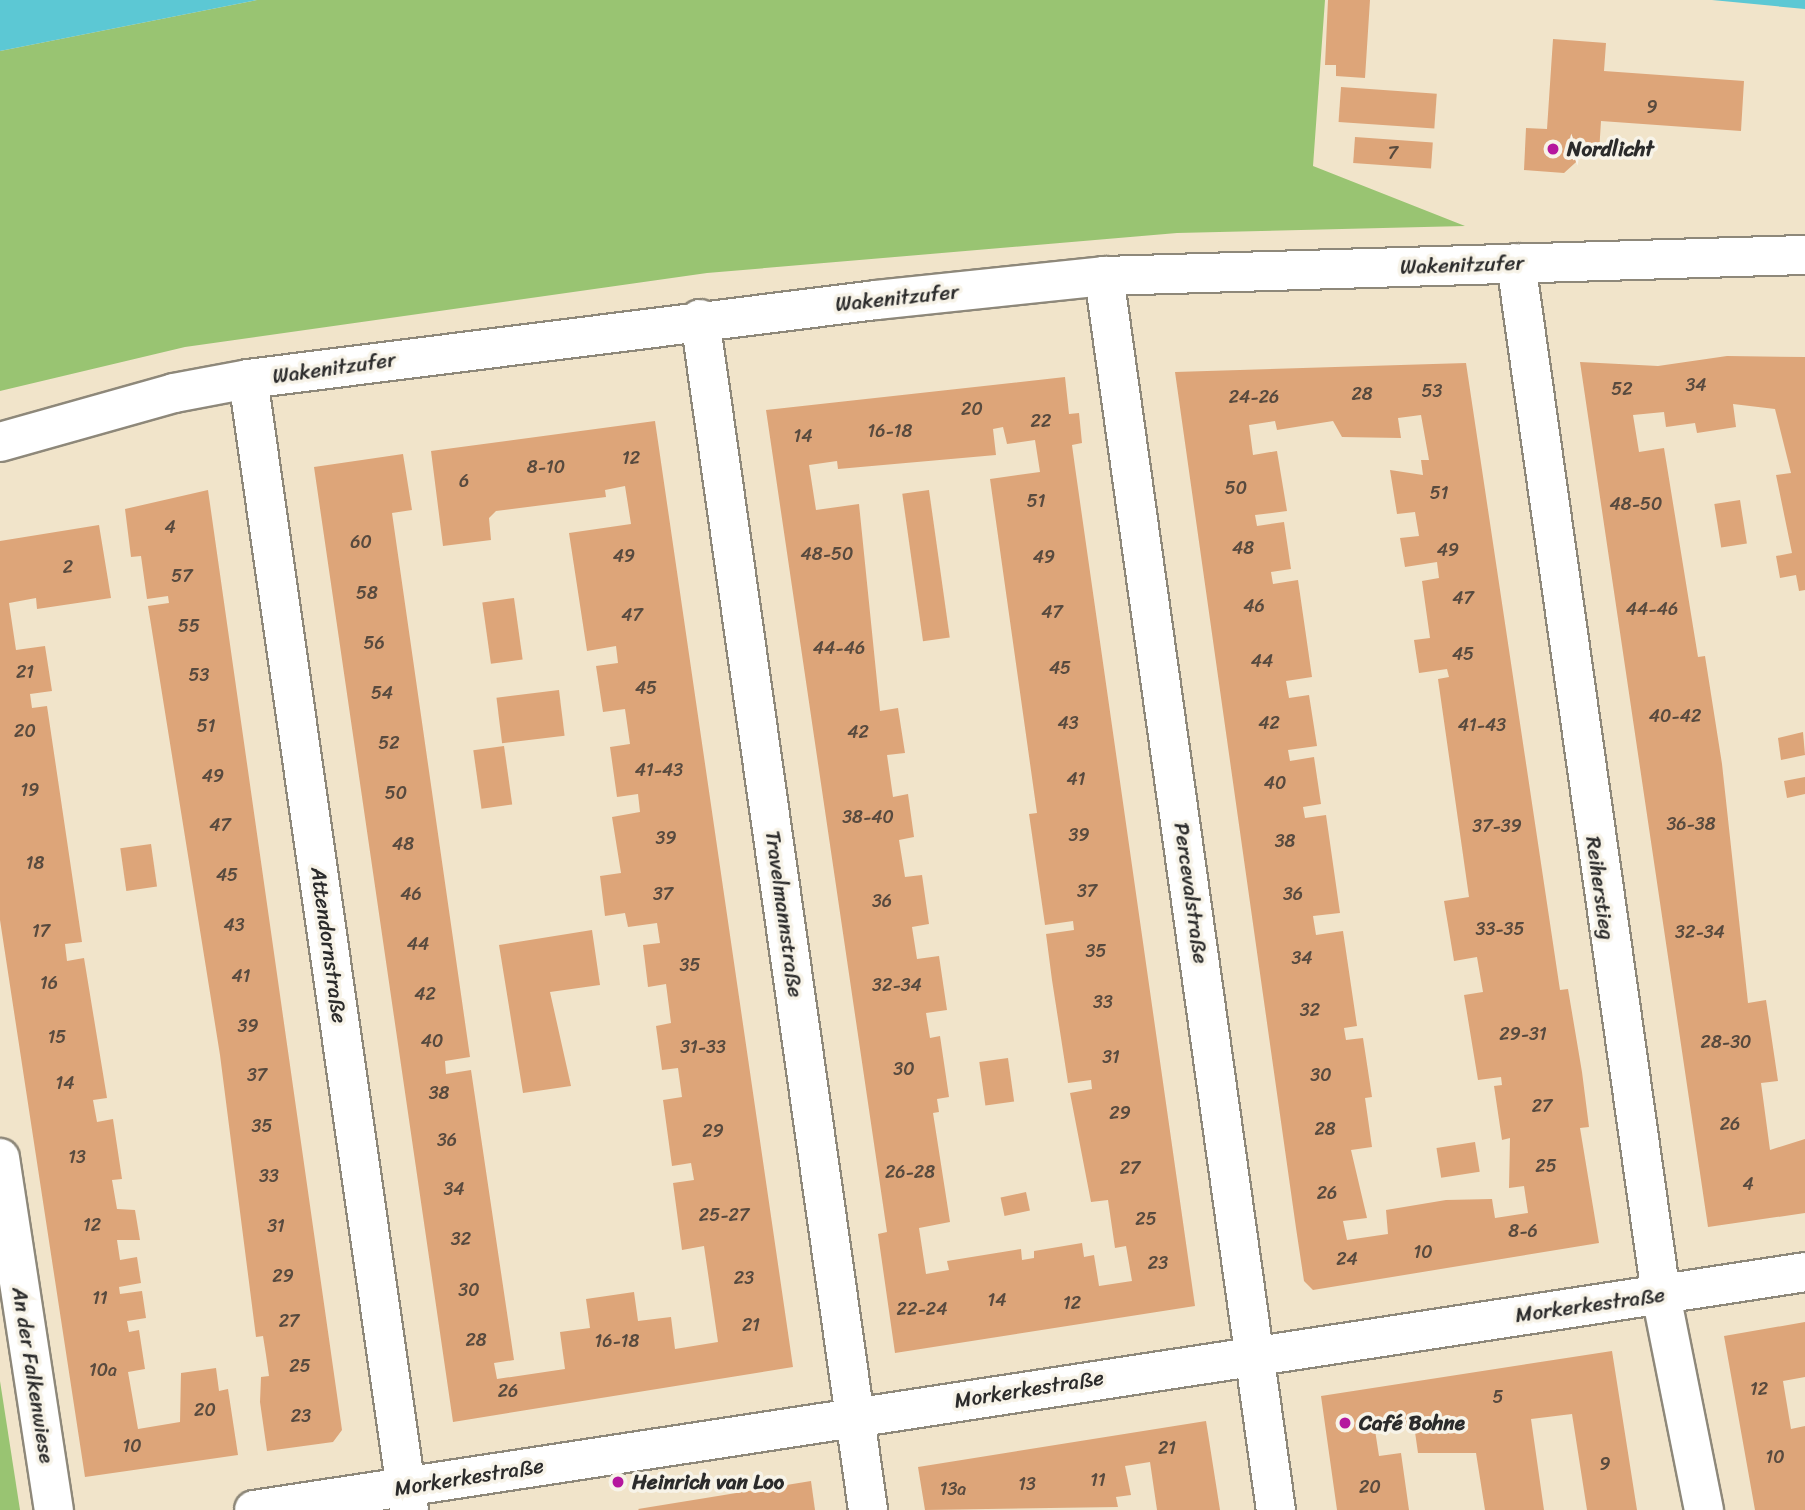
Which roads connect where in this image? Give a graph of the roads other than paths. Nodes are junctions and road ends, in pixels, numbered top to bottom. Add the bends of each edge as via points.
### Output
1 (1805, 255) edge
2 (1516, 263) junction
3 (1104, 276) junction
4 (700, 319) junction
5 (248, 379) junction
6 (0, 442) edge
7 (0, 1158) edge
8 (1805, 1272) edge
9 (1661, 1295) junction
10 (1255, 1352) junction
11 (855, 1418) junction
12 (408, 1499) edge
13 (54, 1510) edge
14 (254, 1510) edge
15 (868, 1510) edge
16 (1276, 1510) edge
17 (1704, 1510) edge

1 - 2 street, Wakenitzufer
2 - 3 street, Wakenitzufer
2 - 9 street, Reiherstieg
3 - 4 street, Wakenitzufer
3 - 10 street, Percevalstraße
4 - 5 street, Wakenitzufer
4 - 11 street, Travelmannstraße
5 - 6 street, Wakenitzufer via 174,393
5 - 12 street, Attendornstraße
7 - 13 street, An der Falkenwiese
8 - 9 street, Morkerkestraße
9 - 10 street, Morkerkestraße
9 - 17 street, Reiherstieg
10 - 11 street, Morkerkestraße
10 - 16 street, Percevalstraße
11 - 12 street, Morkerkestraße
11 - 15 street, Travelmannstraße
12 - 14 street, Morkerkestraße

